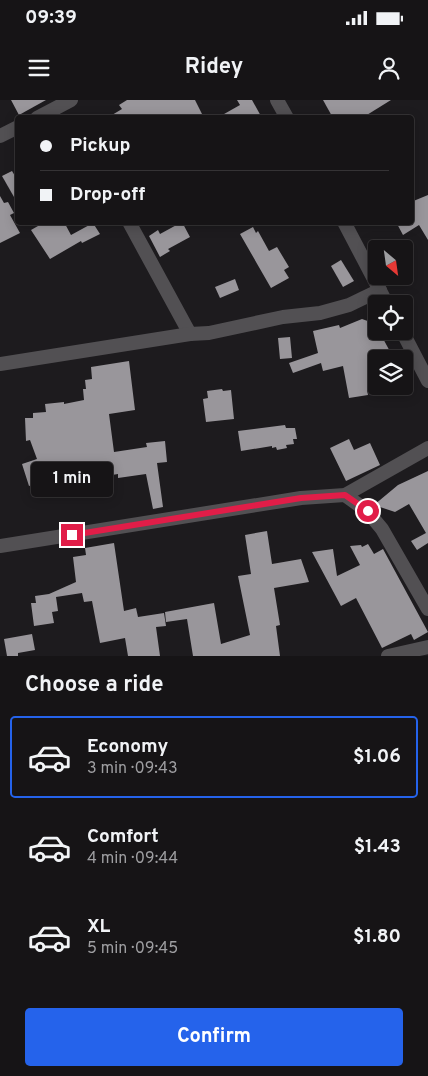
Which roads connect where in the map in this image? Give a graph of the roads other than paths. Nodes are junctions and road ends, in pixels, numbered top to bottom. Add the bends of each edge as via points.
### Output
1 (277, 100) edge
2 (67, 102) edge
3 (43, 115) edge
4 (69, 115) edge
5 (285, 115) edge
6 (15, 128) edge
7 (0, 136) edge
8 (131, 225) edge
9 (346, 225) edge
10 (380, 290) junction
11 (382, 295) edge
12 (190, 334) junction
13 (407, 340) edge
14 (0, 364) edge
15 (428, 381) edge
16 (428, 448) edge
17 (345, 495) junction
18 (0, 546) edge
19 (428, 609) edge
20 (428, 648) edge
21 (388, 656) edge

1 - 5 street
2 - 3 street
2 - 4 street
6 - 7 street
8 - 12 street
9 - 10 street
10 - 11 street
10 - 12 street via 349,305 320,313 283,316 210,333
12 - 14 street
13 - 15 street
16 - 17 street
17 - 18 street via 301,498
17 - 19 street via 375,519
20 - 21 street

